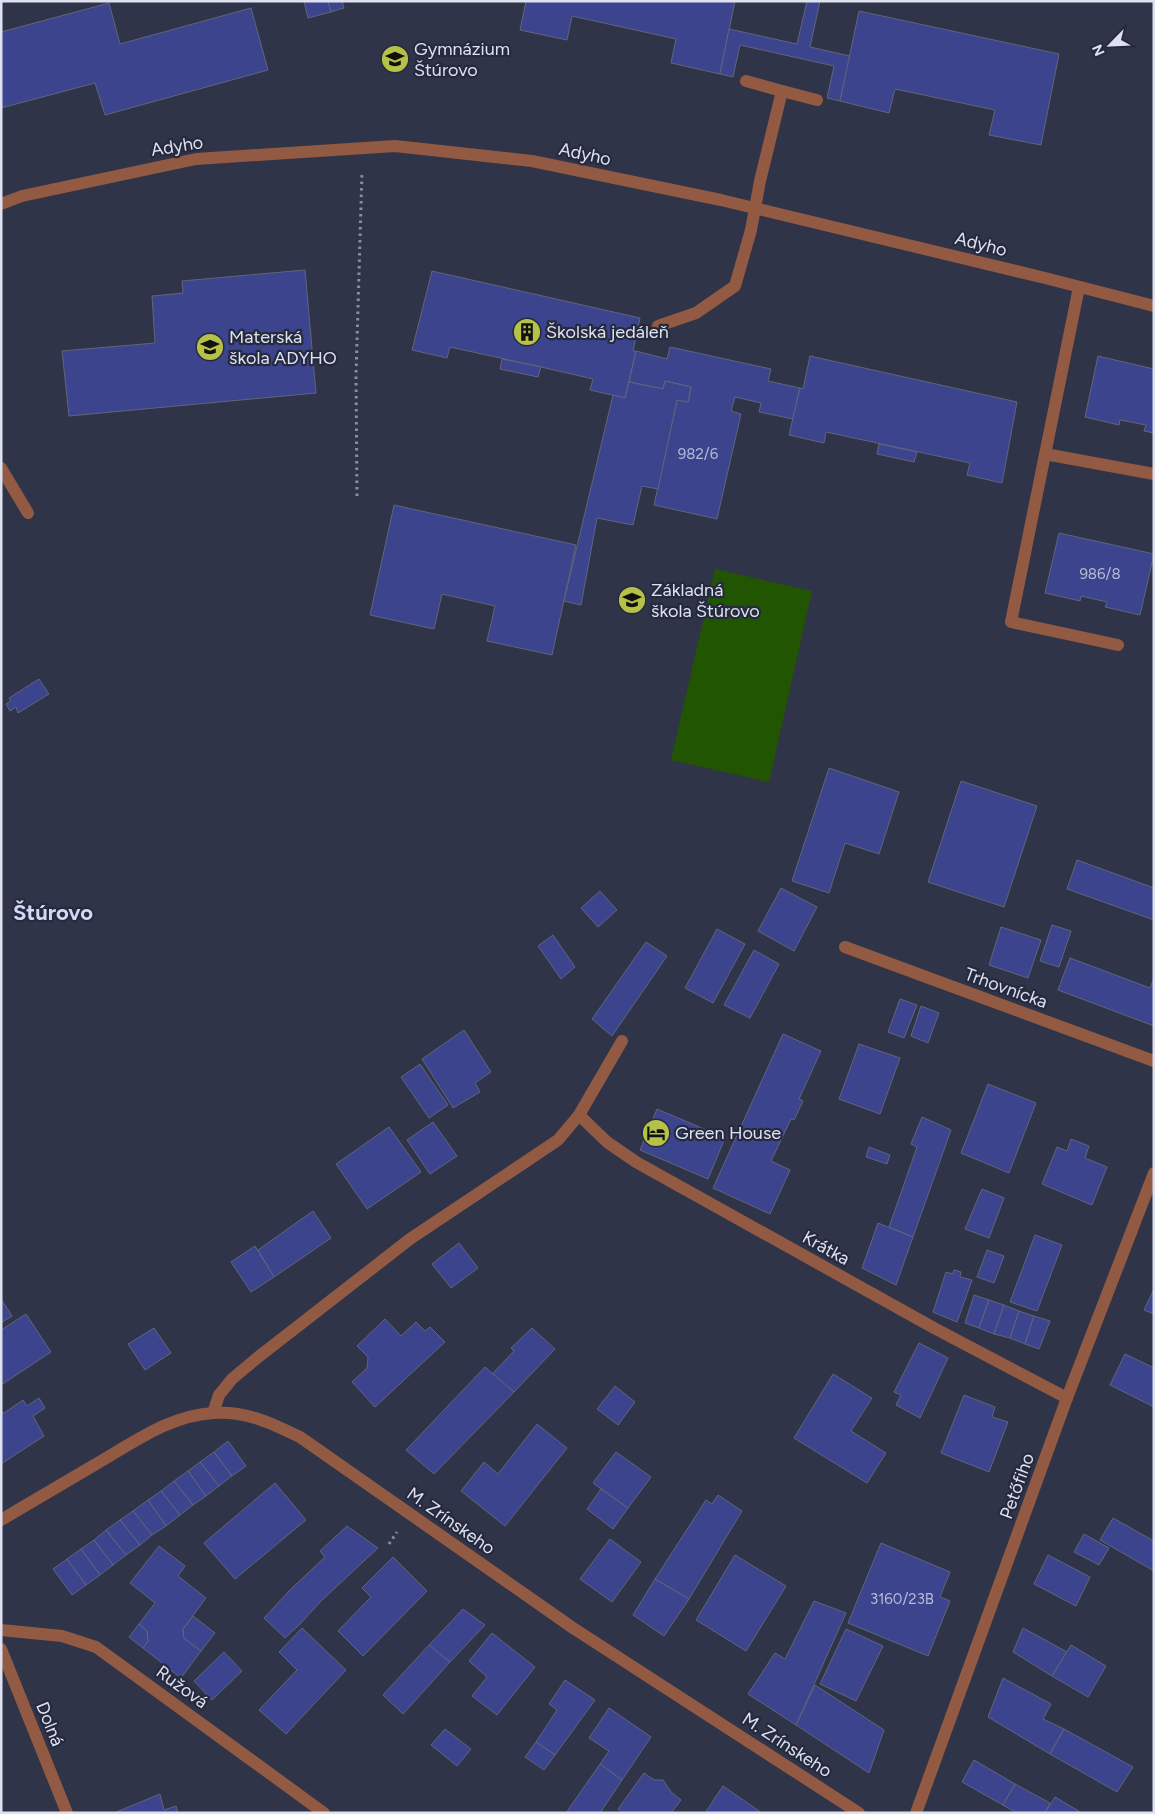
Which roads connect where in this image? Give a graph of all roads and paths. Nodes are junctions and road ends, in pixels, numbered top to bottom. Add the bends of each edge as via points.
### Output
1 (746, 80) dead end
2 (782, 91) junction
3 (817, 100) dead end
4 (362, 171) dead end
5 (1, 204) edge
6 (755, 207) junction
7 (1079, 286) junction
8 (1154, 306) edge
9 (658, 326) dead end
10 (1045, 454) junction
11 (1, 468) edge
12 (1154, 474) edge
13 (357, 496) dead end
14 (28, 513) dead end
15 (1118, 645) dead end
16 (845, 947) dead end
17 (622, 1041) dead end
18 (1154, 1061) edge
19 (579, 1114) junction
20 (1154, 1173) edge
21 (1068, 1398) junction
22 (213, 1413) junction
23 (1, 1520) edge
24 (1, 1630) edge
25 (1, 1649) edge
26 (67, 1813) edge
27 (324, 1813) edge
28 (859, 1813) edge
29 (916, 1813) edge

1 - 2 street
2 - 3 street
2 - 6 street
4 - 13 path via 356,375
5 - 6 street, Adyho via 22,196 196,159 395,146 532,160
6 - 7 street, Adyho
6 - 9 street via 736,286 696,313
7 - 8 street, Adyho
7 - 10 street
10 - 12 street
10 - 15 street via 1011,622
11 - 14 street
16 - 18 street, Trhovnícka
17 - 19 street
19 - 21 street, Krátka via 607,1142 645,1167 934,1328
19 - 22 street via 558,1140 410,1239 257,1358 219,1395
20 - 21 street, Petőfiho
21 - 29 street, Petőfiho
22 - 23 street, M. Zrínskeho via 183,1418 155,1429
22 - 28 street, M. Zrínskeho via 260,1418 300,1437 573,1628
24 - 27 street, Ružová via 62,1636 96,1647
25 - 26 street, Dolná

